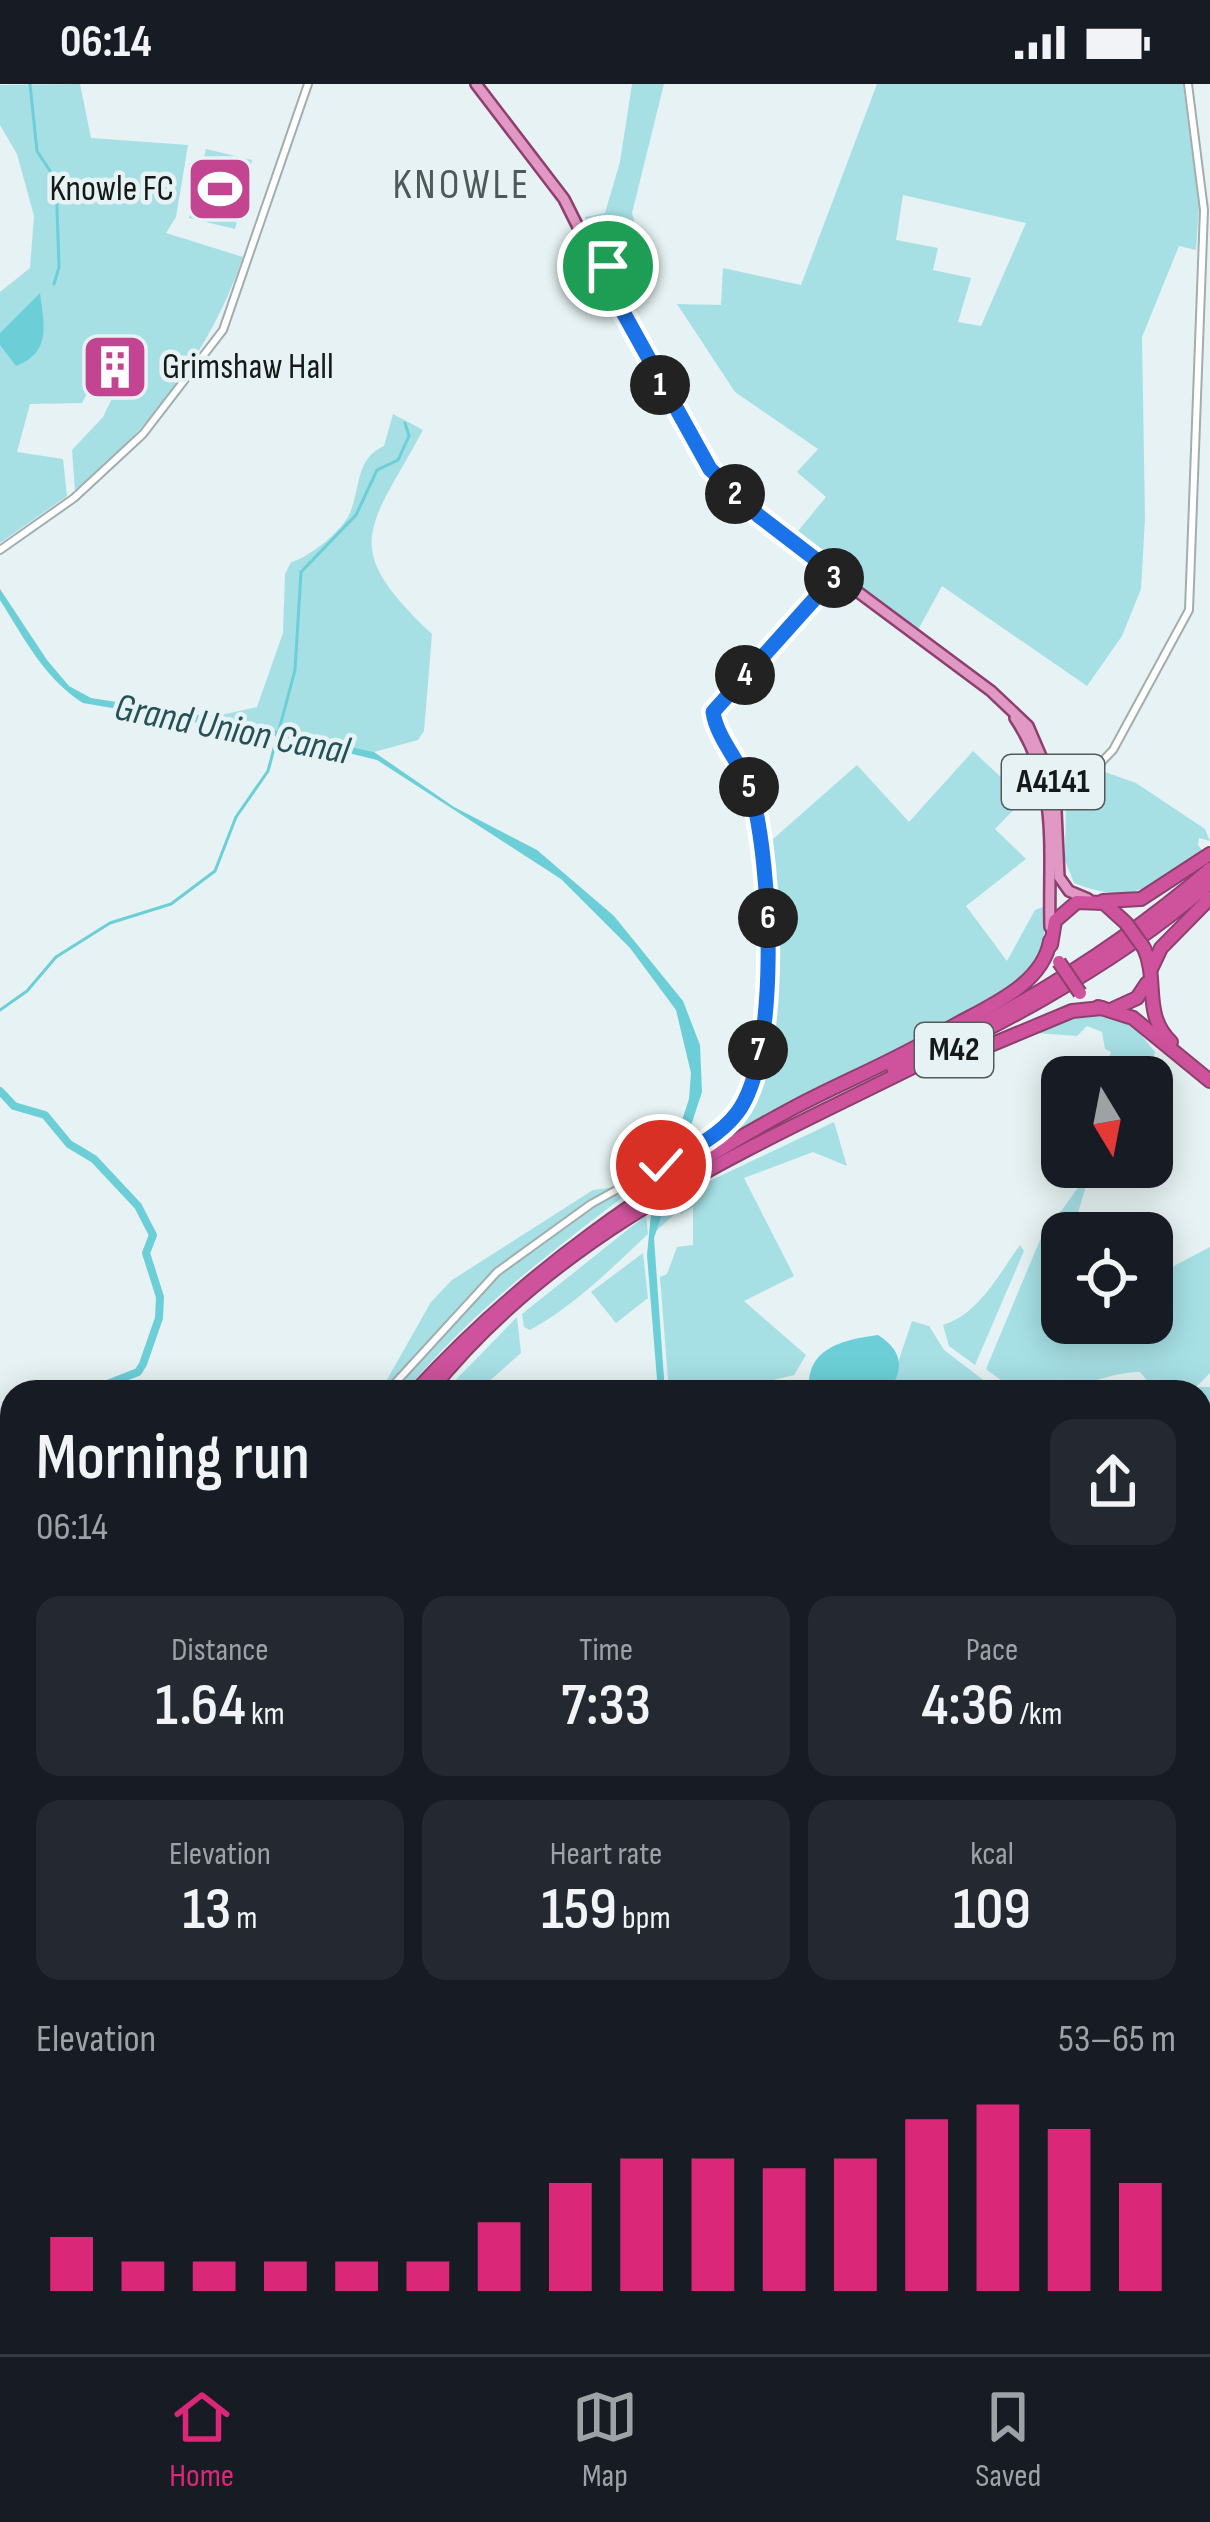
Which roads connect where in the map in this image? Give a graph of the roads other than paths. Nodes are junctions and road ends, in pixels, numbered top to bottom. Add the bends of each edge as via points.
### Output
1 (308, 84) edge
2 (476, 84) edge
3 (1188, 84) edge
4 (579, 229) junction
5 (596, 239) junction
6 (583, 246) junction
7 (608, 266) junction
8 (595, 270) junction
9 (608, 285) junction
10 (0, 550) edge
11 (836, 575) junction
12 (992, 691) junction
13 (1049, 766) junction
14 (1073, 783) junction
15 (1054, 799) junction
16 (1052, 840) junction
17 (1210, 854) edge
18 (1210, 869) edge
19 (1210, 883) edge
20 (1210, 898) edge
21 (1093, 900) junction
22 (1050, 936) junction
23 (1151, 974) junction
24 (1106, 1009) junction
25 (1210, 1077) edge
26 (713, 1154) junction
27 (730, 1156) junction
28 (679, 1180) junction
29 (503, 1309) junction
30 (398, 1380) edge
31 (428, 1380) edge
32 (440, 1380) edge

1 - 10 street via 223,330 133,445
2 - 4 main road, A4141
3 - 14 street via 1204,210 1190,602 1113,750
4 - 5 main road, A4141
4 - 6 main road, A4141
5 - 6 main road
5 - 7 main road, A4141 via 609,245
6 - 8 main road, A4141 via 583,262
7 - 8 main road
7 - 9 main road, A4141
8 - 9 main road, A4141
9 - 11 main road, A4141 via 710,469
11 - 12 main road, A4141
11 - 30 street via 713,712 752,795 770,934 757,1061 745,1100 723,1128 591,1204 497,1272
12 - 13 main road, A4141 via 1028,726
12 - 15 main road, A4141 via 1041,763
13 - 14 street
13 - 15 main road, A4141
14 - 15 street
15 - 16 main road, A4141
15 - 16 main road
15 - 21 main road, A4141 via 1059,878
16 - 22 main road, A4141
17 - 21 highway via 1141,898
18 - 26 highway, M42 via 1008,1011
19 - 27 highway, M42 via 1090,974 1012,1021
20 - 23 highway via 1161,948
21 - 22 highway via 1069,906
21 - 23 highway, bridge via 1126,923
22 - 24 highway, bridge via 1080,993
22 - 26 highway via 1040,971 994,1001
23 - 24 highway via 1136,998
23 - 25 highway via 1150,1006 1161,1033
24 - 25 highway via 1133,1018
24 - 27 highway via 1072,1010
26 - 28 highway, M42
27 - 28 highway, M42
28 - 29 highway, M42
29 - 31 highway, M42
29 - 32 highway, M42

